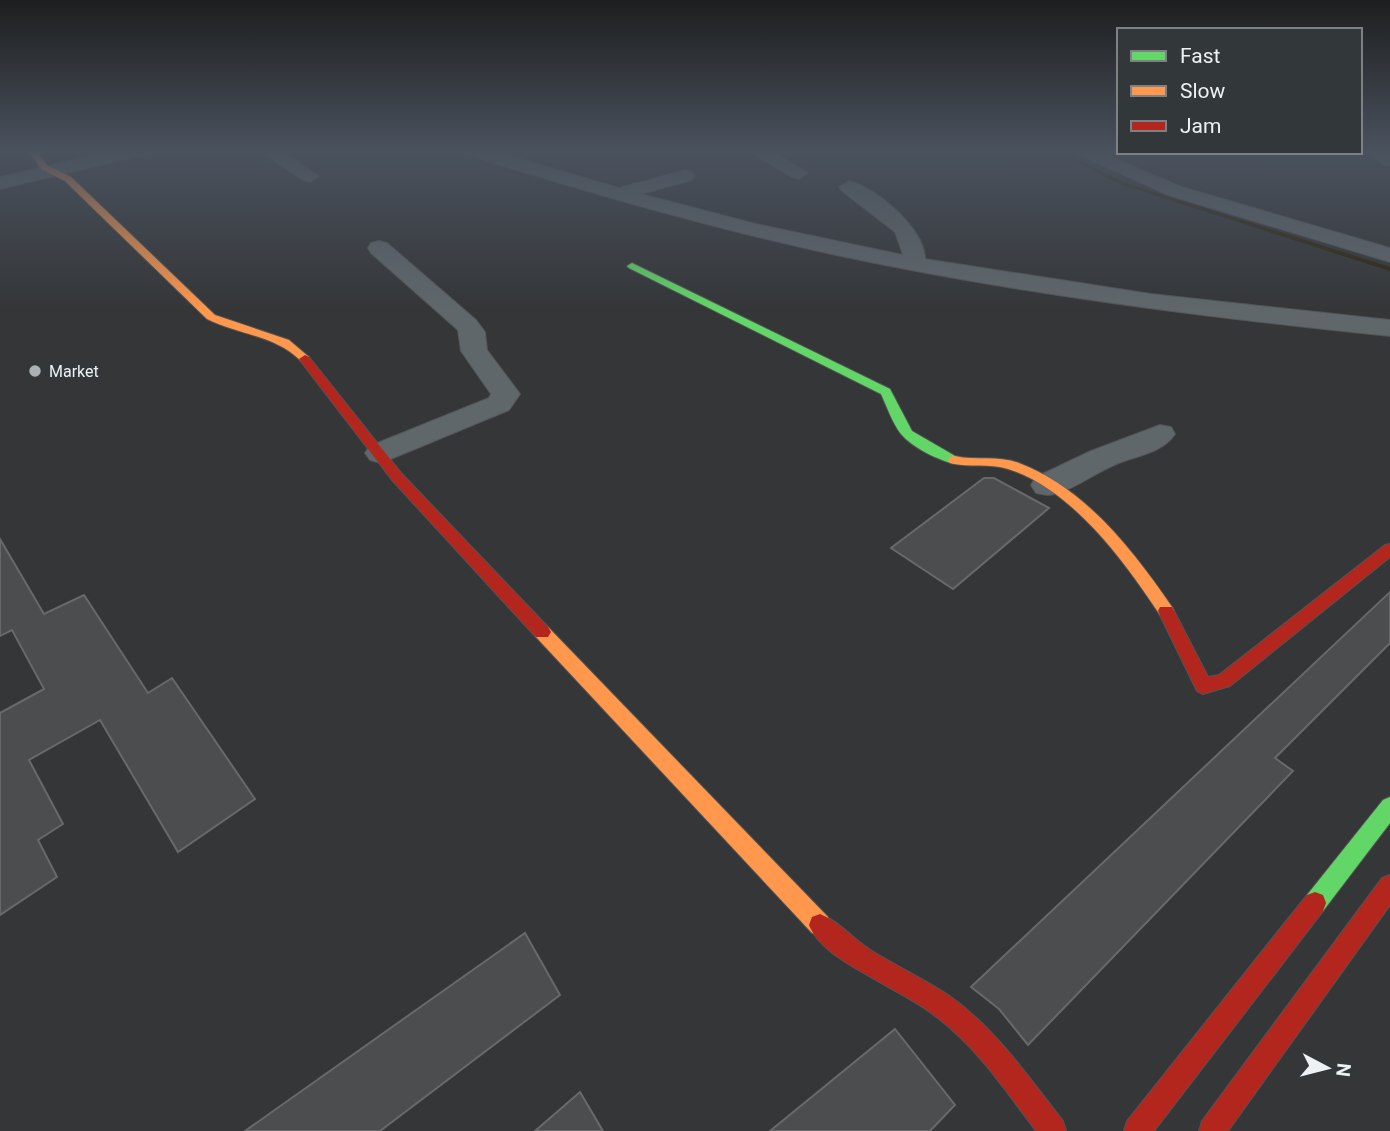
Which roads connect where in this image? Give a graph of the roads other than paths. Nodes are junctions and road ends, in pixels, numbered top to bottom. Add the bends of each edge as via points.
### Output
1 (93, 203) edge
2 (656, 203) edge
3 (870, 203) edge
4 (1163, 203) edge
5 (1214, 203) edge
6 (379, 248) dead end
7 (1390, 256) edge
8 (914, 264) junction
9 (632, 266) dead end
10 (1390, 276) edge
11 (1390, 328) edge
12 (1160, 434) dead end
13 (381, 453) junction
14 (1048, 485) junction
15 (1390, 549) edge
16 (1390, 807) edge
17 (1390, 886) edge
18 (1053, 1131) edge
19 (1137, 1131) edge
20 (1212, 1131) edge

1 - 13 street via 211,317 234,330 271,335 295,346
2 - 8 street via 758,231
3 - 8 street via 912,239
4 - 10 street
5 - 7 street
6 - 13 street via 467,325 474,351 506,394 499,404
8 - 11 street via 1170,304
9 - 14 street via 886,392 909,436 972,466 1013,466
12 - 14 street
13 - 18 street via 423,506 827,933 975,1033
14 - 15 street via 1110,539 1144,579 1167,611 1203,686 1224,681 1238,671
16 - 19 street
17 - 20 street

